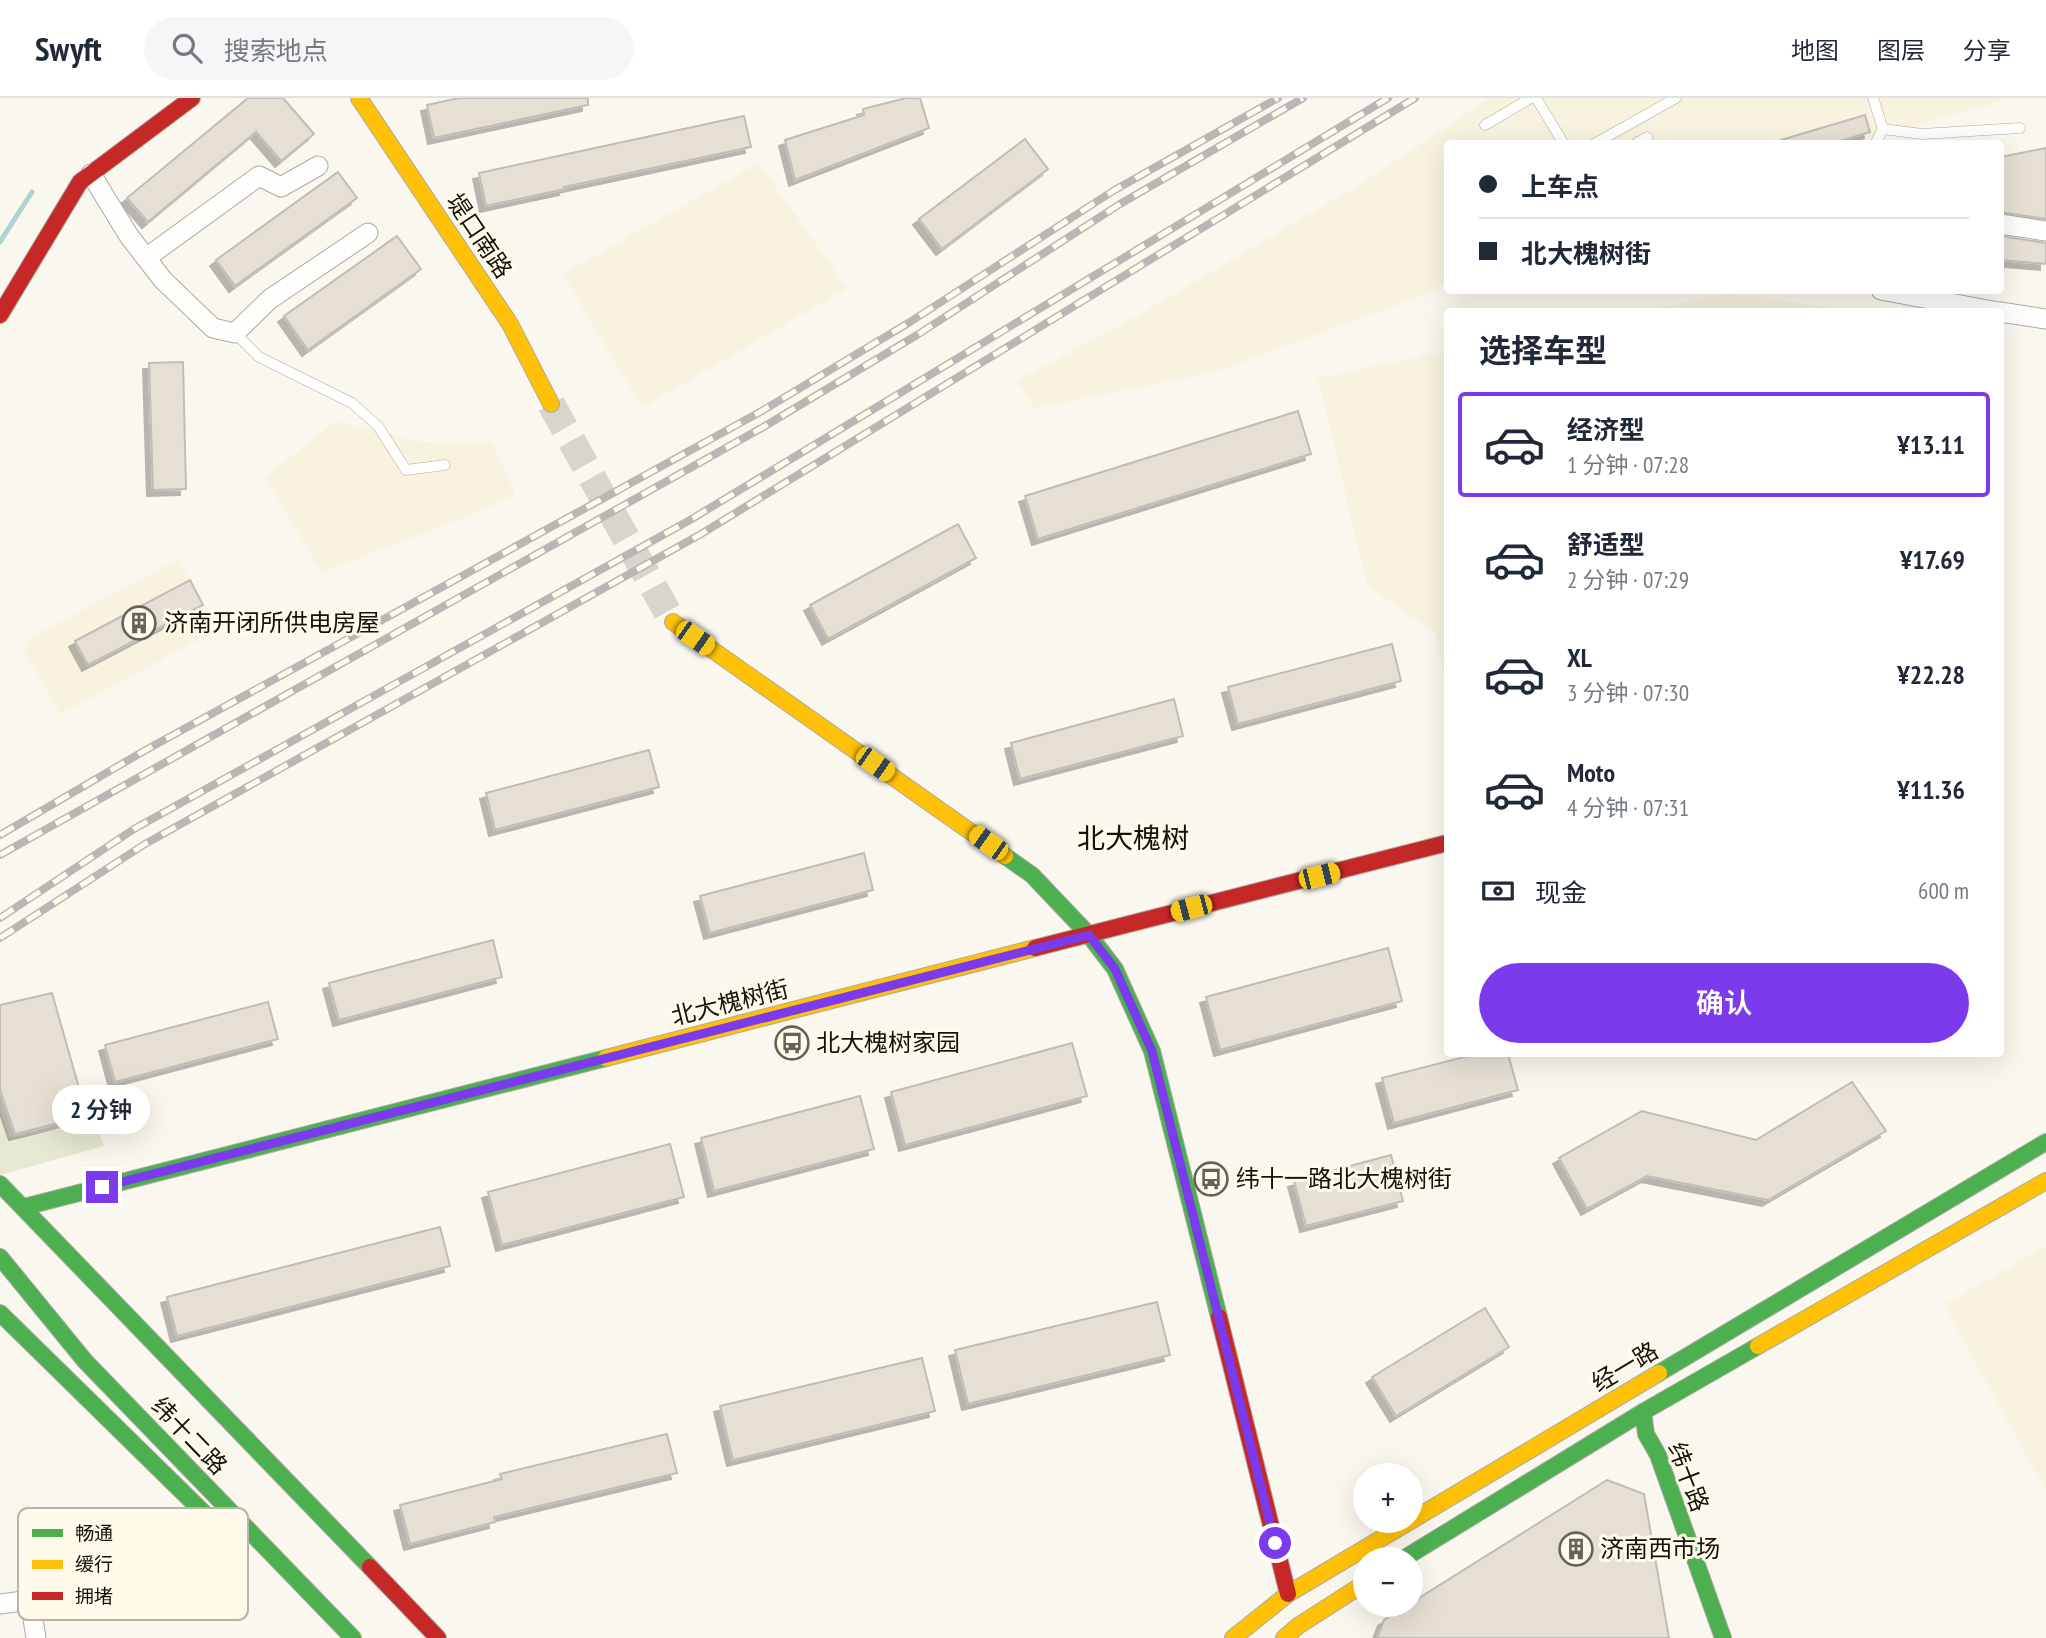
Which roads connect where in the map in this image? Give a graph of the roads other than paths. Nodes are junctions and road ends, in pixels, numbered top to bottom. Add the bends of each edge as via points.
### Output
1 (192, 98) edge
2 (359, 98) edge
3 (1534, 98) edge
4 (1676, 98) edge
5 (1873, 98) edge
6 (1485, 125) dead end
7 (2020, 128) dead end
8 (1883, 129) junction
9 (1561, 140) edge
10 (1601, 140) edge
11 (1877, 140) edge
12 (318, 166) dead end
13 (91, 174) junction
14 (2004, 225) edge
15 (2046, 231) edge
16 (368, 233) dead end
17 (146, 258) junction
18 (1902, 294) edge
19 (1978, 308) edge
20 (2004, 313) edge
21 (0, 315) edge
22 (2046, 319) edge
23 (235, 333) junction
24 (551, 404) tunnel mouth
25 (445, 465) dead end
26 (673, 622) tunnel mouth
27 (1444, 844) edge
28 (1089, 935) junction
29 (2046, 1142) edge
30 (2046, 1181) edge
31 (0, 1184) edge
32 (24, 1207) junction
33 (0, 1257) edge
34 (0, 1313) edge
35 (1643, 1412) junction
36 (199, 1508) edge
37 (227, 1508) edge
38 (248, 1529) edge
39 (1423, 1547) edge
40 (1353, 1591) edge
41 (1288, 1594) junction
42 (18, 1602) edge
43 (0, 1604) edge
44 (33, 1620) edge
45 (1292, 1634) edge
46 (36, 1638) edge
47 (353, 1638) edge
48 (438, 1638) edge
49 (1233, 1638) edge
50 (1723, 1638) edge

1 - 13 street
2 - 24 street, 堤口南路 via 510,324
3 - 6 lane
3 - 9 lane
4 - 10 lane
5 - 8 lane
7 - 8 lane via 1922,134
8 - 11 lane
12 - 17 street via 281,187 259,176
13 - 17 street
13 - 21 street via 80,182
14 - 15 street
16 - 23 street via 270,299
17 - 23 street via 214,328
18 - 19 street
20 - 22 street
23 - 25 lane via 259,357 352,403 378,426 405,470
26 - 28 street via 1032,875
27 - 28 street, 北大槐树街
28 - 32 street, 北大槐树街
28 - 41 street via 1115,969 1152,1051
29 - 41 street, 经一路
30 - 35 street, 经一路
31 - 32 street
32 - 48 street
33 - 37 street, 纬十二路 via 85,1361
34 - 36 street, 纬十二路
35 - 39 street, 经一路
35 - 50 street, 纬十路 via 1646,1434 1658,1455
38 - 47 street, 纬十二路
40 - 45 street
41 - 45 street
41 - 49 street, 经一路
42 - 43 street
44 - 46 street

